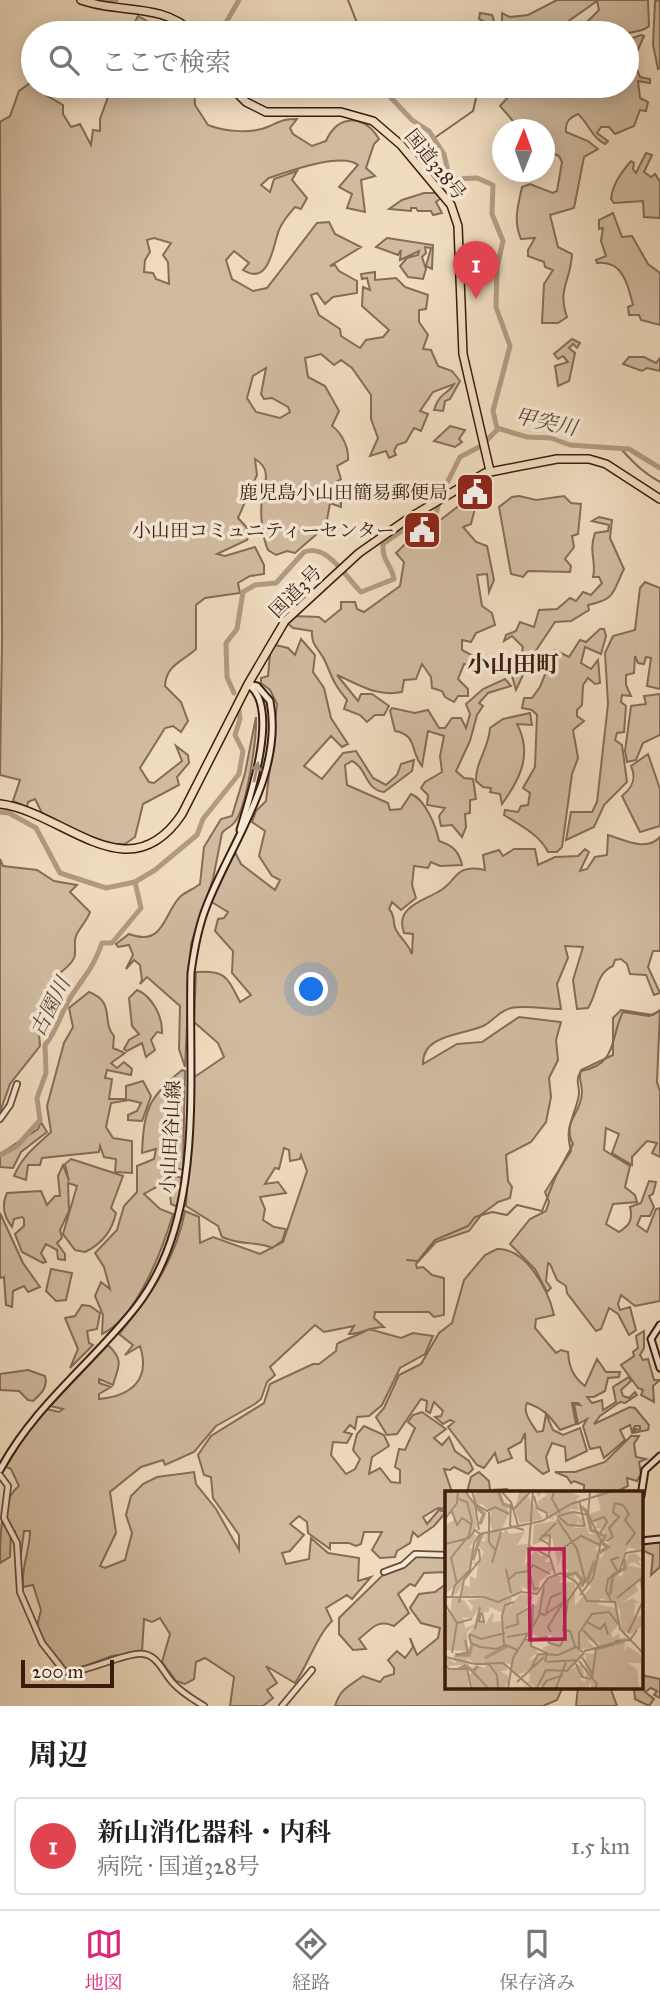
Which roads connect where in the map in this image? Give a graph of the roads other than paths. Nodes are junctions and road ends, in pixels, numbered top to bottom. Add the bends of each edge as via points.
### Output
1 (81, 0) edge
2 (175, 21) edge
3 (241, 98) edge
4 (490, 471) junction
5 (660, 499) edge
6 (248, 684) junction
7 (0, 804) edge
8 (17, 1084) dead end
9 (0, 1118) edge
10 (660, 1325) edge
11 (660, 1368) edge
12 (660, 1456) edge
13 (0, 1472) edge
14 (642, 1491) edge
15 (660, 1539) edge
16 (642, 1541) edge
17 (445, 1555) edge
18 (384, 1572) dead end
19 (312, 1670) dead end
20 (204, 1706) edge
21 (282, 1706) edge

1 - 2 highway via 102,7 163,13
3 - 4 highway, 国道328号 via 266,112 339,112 373,121 394,137 451,205 458,226 462,347
4 - 5 highway, 国道3号 via 557,459 589,460 612,467
4 - 6 highway, 国道3号 via 453,489 338,570 285,621
6 - 7 highway, 国道3号 via 182,814 154,841 131,848 107,848 26,810
6 - 13 main road, 小山田谷山線 via 268,696 270,729 261,788 207,904 193,955 186,1171 172,1243 142,1298 30,1422
8 - 9 street
10 - 11 main road via 651,1339
12 - 14 main road via 645,1470
13 - 20 street via 8,1486 4,1518 15,1538 20,1591 42,1643 64,1671 75,1673 107,1660 144,1654 163,1665 170,1681
15 - 16 main road
17 - 18 street via 415,1554
19 - 21 street

